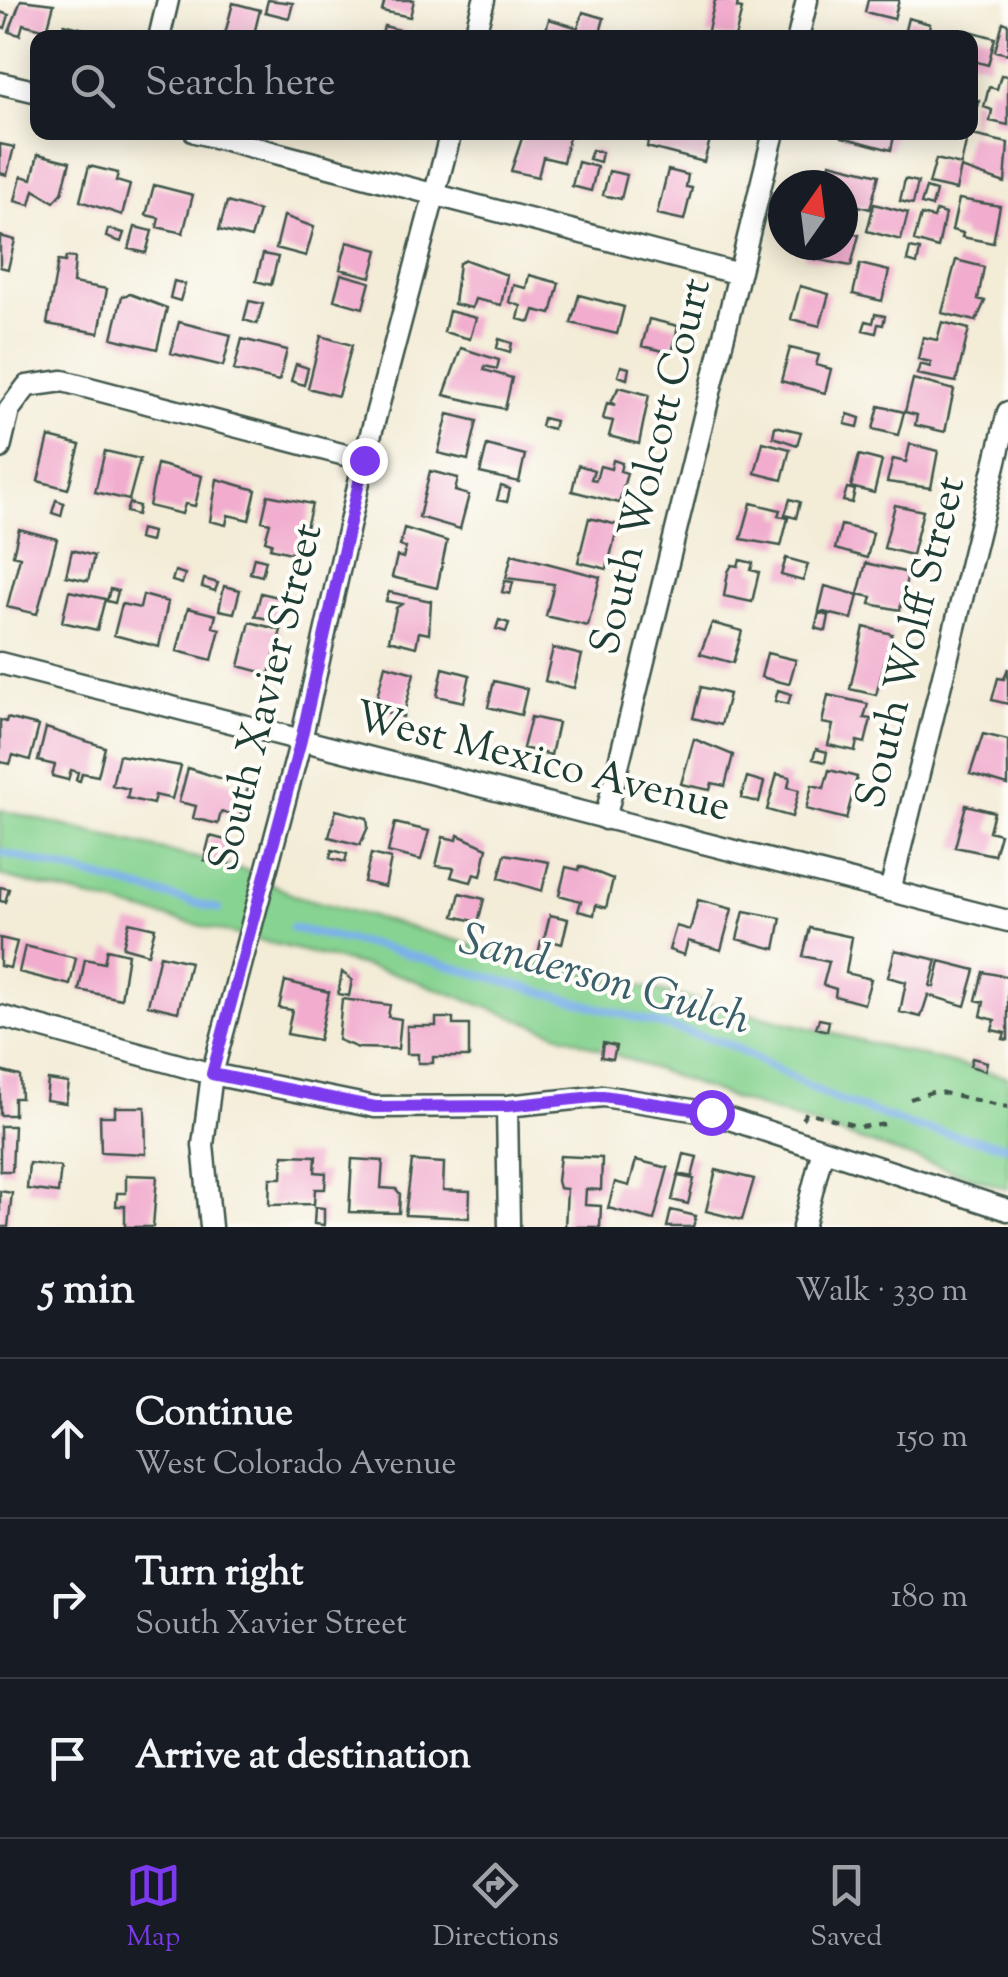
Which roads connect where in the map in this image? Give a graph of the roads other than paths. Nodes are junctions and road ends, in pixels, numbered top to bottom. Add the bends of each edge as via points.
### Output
1 (168, 0) edge
2 (484, 0) edge
3 (807, 0) edge
4 (161, 30) edge
5 (476, 30) edge
6 (800, 30) edge
7 (0, 83) edge
8 (30, 90) edge
9 (225, 140) edge
10 (449, 140) edge
11 (772, 140) edge
12 (435, 196) junction
13 (739, 274) junction
14 (1008, 412) edge
15 (0, 448) edge
16 (364, 460) junction
17 (0, 663) edge
18 (301, 740) junction
19 (605, 819) junction
20 (890, 892) junction
21 (1008, 921) edge
22 (0, 1016) edge
23 (212, 1074) junction
24 (507, 1106) junction
25 (822, 1152) junction
26 (1008, 1210) edge
27 (211, 1227) edge
28 (510, 1227) edge
29 (803, 1227) edge

1 - 4 street
2 - 5 street
3 - 6 street
7 - 8 street
9 - 12 street
10 - 12 street, South Xavier Street
11 - 13 street, South Wolcott Court
12 - 13 street
12 - 16 street, South Xavier Street
13 - 19 street, South Wolcott Court
14 - 20 street, South Wolff Street
15 - 16 street via 10,410 27,386 62,381
16 - 18 street, South Xavier Street
17 - 18 street, West Mexico Avenue
18 - 19 street, West Mexico Avenue
18 - 23 street, South Xavier Street
19 - 20 street, West Mexico Avenue
20 - 21 street, West Mexico Avenue
22 - 23 street
23 - 24 street via 375,1107
23 - 27 street, South Xavier Street via 202,1145
24 - 25 street via 603,1096 711,1112
24 - 28 street
25 - 26 street
25 - 29 street

